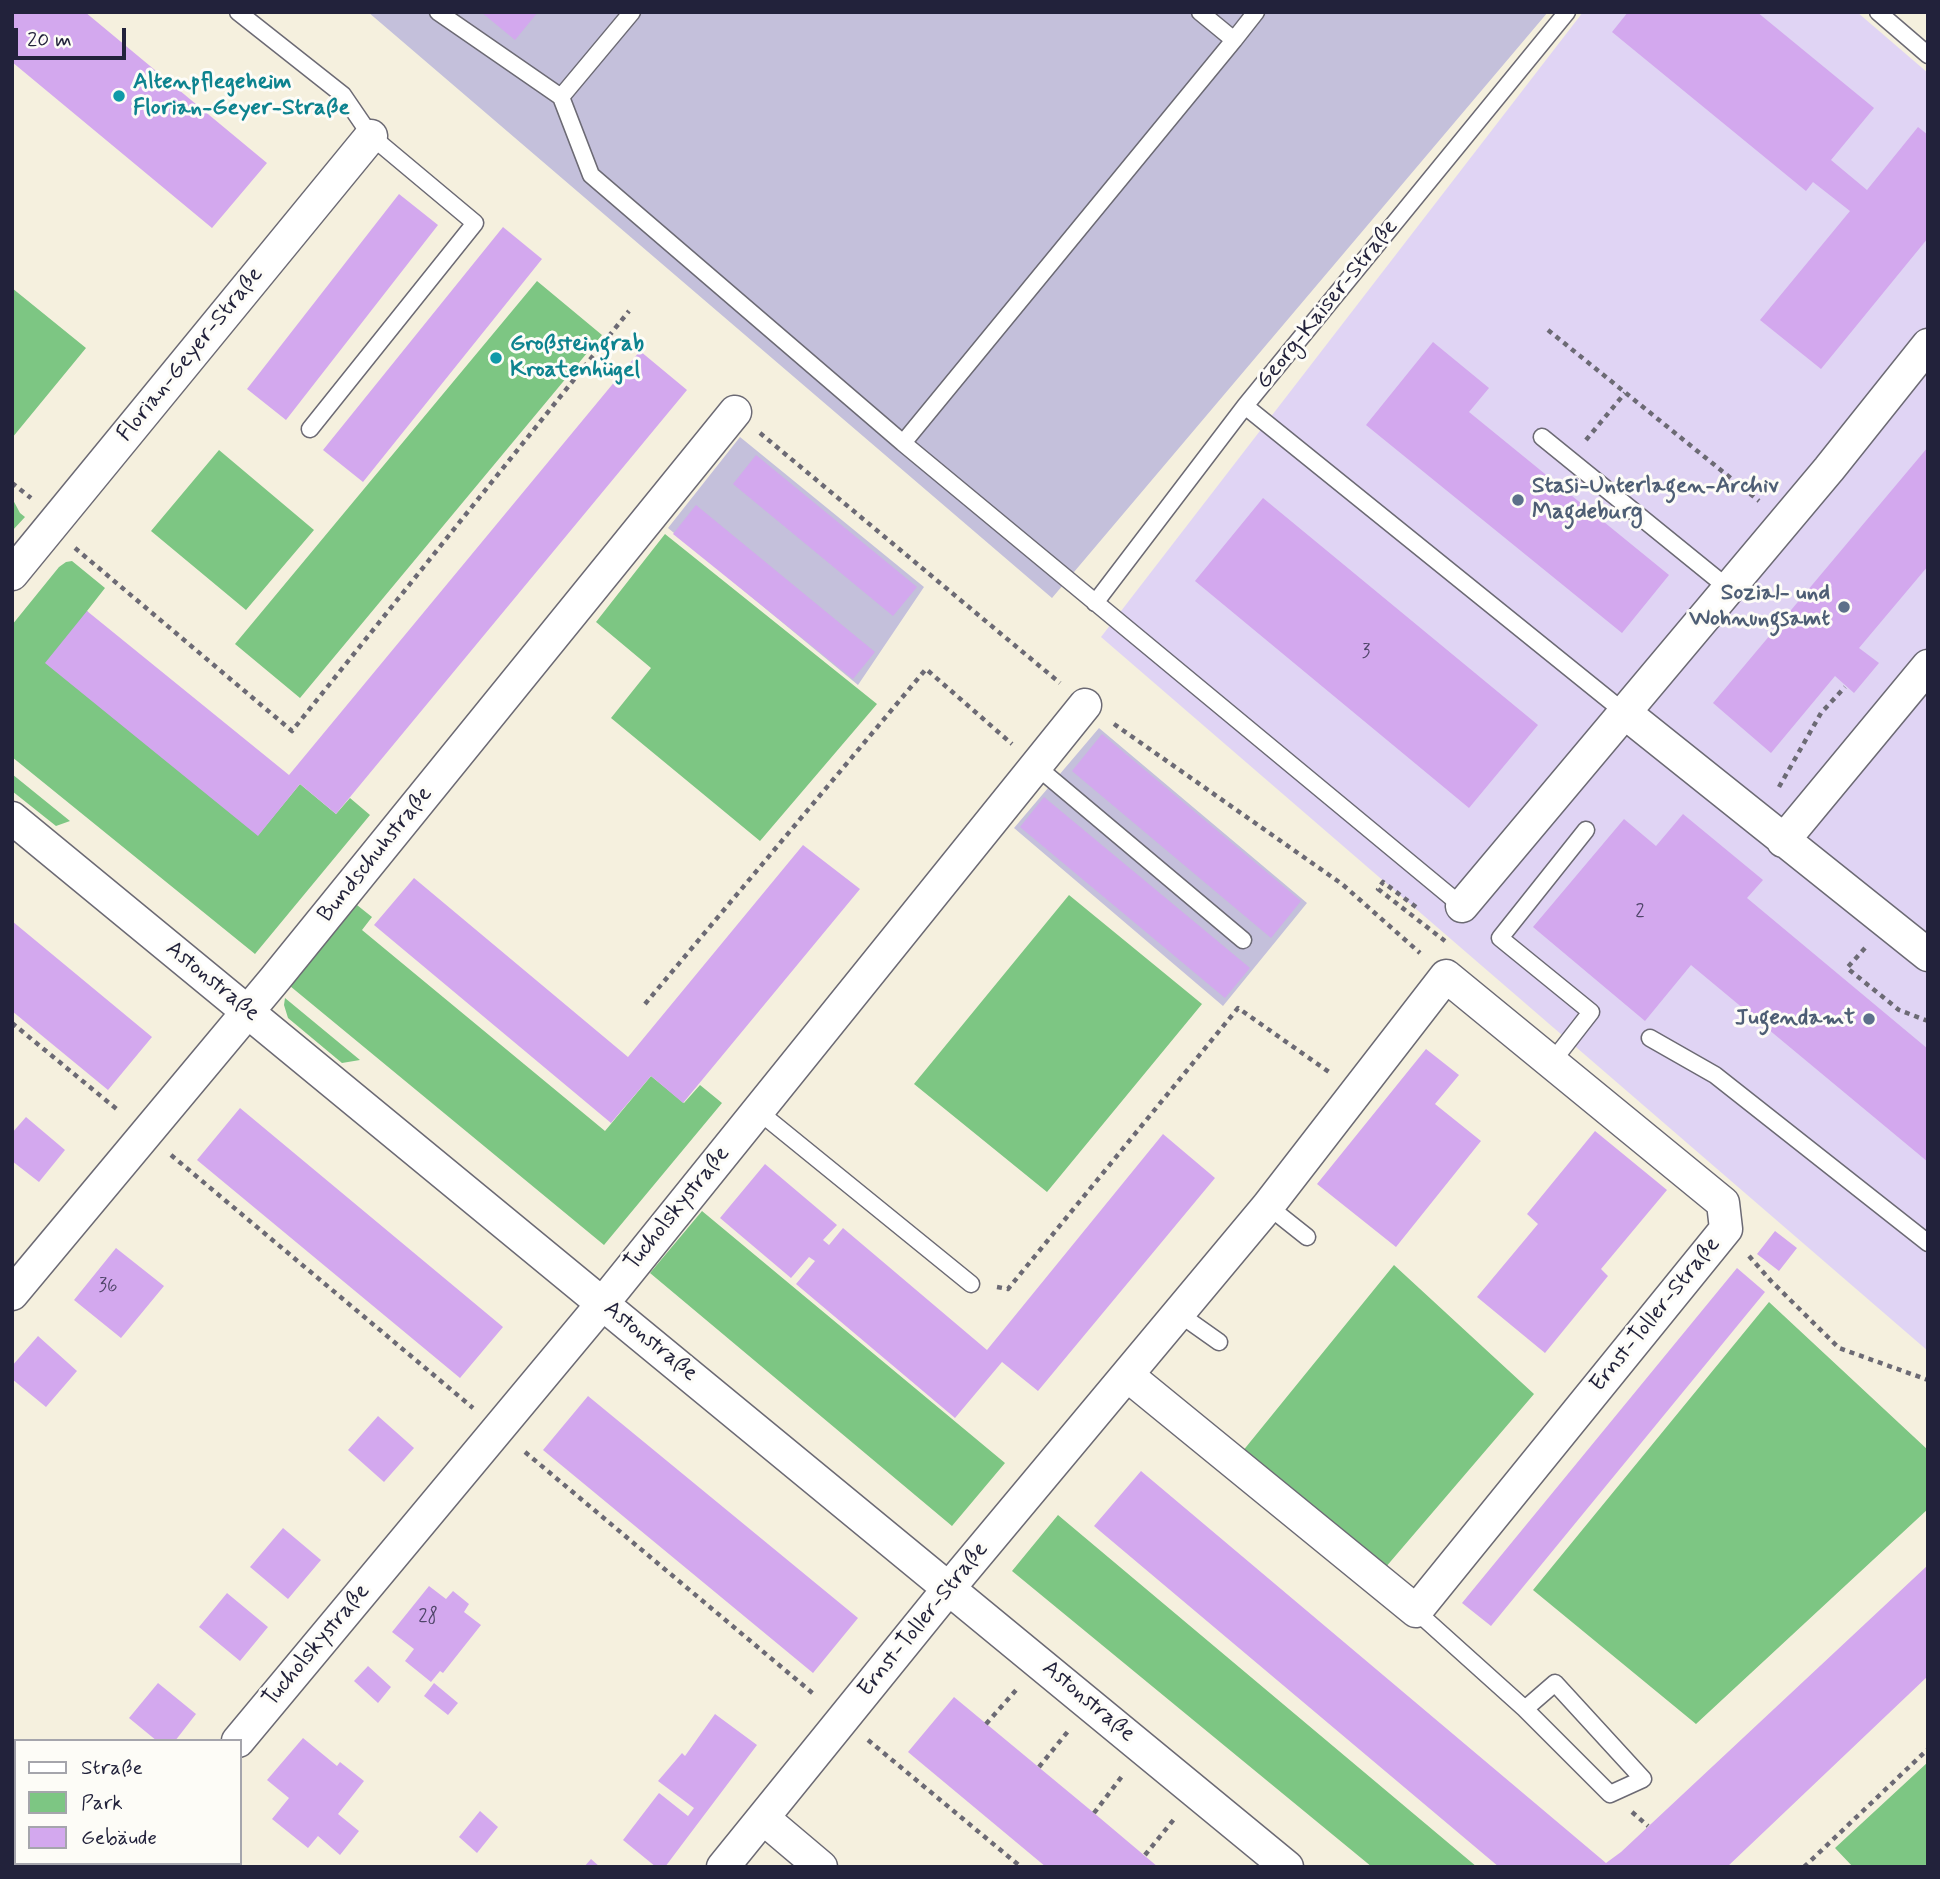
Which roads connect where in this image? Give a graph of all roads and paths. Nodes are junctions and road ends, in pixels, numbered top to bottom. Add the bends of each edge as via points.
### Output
1 (238, 12) edge
2 (438, 12) edge
3 (632, 12) edge
4 (1200, 12) edge
5 (1256, 12) edge
6 (1567, 12) edge
7 (1878, 12) edge
8 (1234, 40) junction
9 (1928, 55) edge
10 (561, 97) junction
11 (371, 136) junction
12 (629, 311) dead end
13 (1548, 330) dead end
14 (1928, 345) edge
15 (1625, 393) junction
16 (1245, 406) junction
17 (735, 412) dead end
18 (310, 429) dead end
19 (1542, 437) dead end
20 (903, 443) junction
21 (1582, 445) dead end
22 (1784, 522) junction
23 (50, 527) junction
24 (12, 574) edge
25 (1728, 588) junction
26 (1095, 603) junction
27 (1928, 666) edge
28 (1085, 705) dead end
29 (1624, 712) junction
30 (1036, 766) junction
31 (12, 818) edge
32 (1586, 830) dead end
33 (1783, 841) junction
34 (1462, 906) joint
35 (1424, 913) dead end
36 (1243, 940) dead end
37 (1446, 942) dead end
38 (1928, 955) edge
39 (1847, 968) dead end
40 (645, 1003) dead end
41 (248, 1012) junction
42 (1928, 1021) edge
43 (12, 1023) edge
44 (1650, 1038) dead end
45 (1552, 1062) junction
46 (1356, 1091) junction
47 (103, 1098) dead end
48 (758, 1111) junction
49 (186, 1168) dead end
50 (1268, 1206) junction
51 (1307, 1237) dead end
52 (1928, 1243) edge
53 (1771, 1281) dead end
54 (971, 1284) joint
55 (12, 1294) edge
56 (603, 1303) junction
57 (1178, 1313) junction
58 (1219, 1342) dead end
59 (1127, 1375) junction
60 (1928, 1380) edge
61 (450, 1389) dead end
62 (534, 1459) dead end
63 (949, 1588) junction
64 (1416, 1611) junction
65 (802, 1685) dead end
66 (1020, 1685) dead end
67 (1525, 1709) junction
68 (986, 1724) dead end
69 (1072, 1727) dead end
70 (240, 1739) edge
71 (1928, 1749) edge
72 (898, 1765) dead end
73 (1039, 1767) dead end
74 (1124, 1773) dead end
75 (1094, 1812) dead end
76 (1178, 1816) dead end
77 (763, 1818) junction
78 (1145, 1856) dead end
79 (723, 1867) edge
80 (821, 1867) edge
81 (1021, 1867) edge
82 (1287, 1867) edge
83 (1804, 1867) edge

1 - 11 lane via 343,95
2 - 10 lane
3 - 10 lane
4 - 8 lane
5 - 8 lane
6 - 16 lane, Georg-Kaiser-Straße
7 - 9 lane
8 - 20 lane
10 - 20 lane via 591,175
11 - 18 lane via 475,223
11 - 23 street, Florian-Geyer-Straße
12 - 23 path via 292,731
13 - 15 path
14 - 22 street
15 - 21 path
15 - 22 path
16 - 26 lane, Georg-Kaiser-Straße
16 - 29 lane
17 - 41 street, Bundschuhstraße
19 - 25 lane
20 - 26 lane
22 - 25 street
23 - 24 street, Florian-Geyer-Straße
25 - 29 street
26 - 34 lane
27 - 33 street
28 - 30 street, Tucholskystraße
29 - 33 street
29 - 34 street
30 - 36 lane
30 - 40 path via 926,669
30 - 48 street, Tucholskystraße
31 - 41 street, Astonstraße
32 - 45 lane via 1500,938 1591,1012
33 - 38 street
35 - 37 path via 1384,882 1378,889
39 - 42 path via 1899,1010
41 - 55 street, Bundschuhstraße
41 - 56 street, Astonstraße
43 - 47 path
44 - 52 lane via 1715,1075
45 - 46 street, Ernst-Toller-Straße via 1446,976
45 - 64 street, Ernst-Toller-Straße via 1723,1203 1726,1229
46 - 50 street, Ernst-Toller-Straße
46 - 54 path via 1238,1009 1008,1289
48 - 54 lane
48 - 56 street, Tucholskystraße
49 - 61 path
50 - 51 lane
50 - 57 street, Ernst-Toller-Straße
53 - 60 path via 1839,1348
56 - 63 street, Astonstraße
56 - 70 street, Tucholskystraße
57 - 58 lane
57 - 59 street, Ernst-Toller-Straße
59 - 63 street, Ernst-Toller-Straße
59 - 64 street
62 - 65 path
63 - 77 street, Ernst-Toller-Straße
63 - 82 street, Astonstraße
64 - 67 lane
66 - 68 path
67 - 67 lane via 1610,1794 1643,1779 1555,1683
69 - 73 path
71 - 83 path
72 - 81 path
74 - 75 path
76 - 78 path
77 - 79 street, Ernst-Toller-Straße
77 - 80 street

